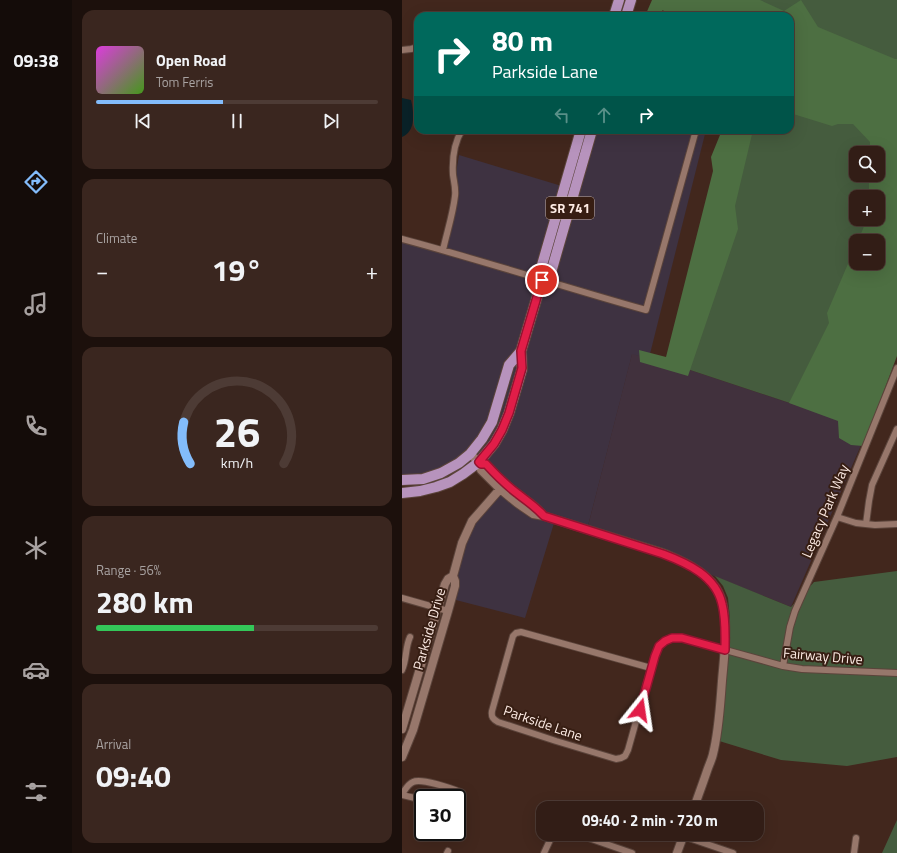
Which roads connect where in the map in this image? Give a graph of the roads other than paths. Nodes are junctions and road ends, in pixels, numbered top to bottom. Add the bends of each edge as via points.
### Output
1 (619, 0) edge
2 (631, 0) edge
3 (615, 12) edge
4 (627, 12) edge
5 (414, 48) edge
6 (402, 50) edge
7 (460, 134) edge
8 (580, 134) edge
9 (591, 134) edge
10 (695, 134) edge
11 (402, 239) edge
12 (443, 250) junction
13 (542, 280) junction
14 (521, 351) junction
15 (897, 368) edge
16 (897, 429) edge
17 (470, 454) junction
18 (480, 463) junction
19 (402, 480) edge
20 (500, 489) junction
21 (402, 493) edge
22 (544, 516) junction
23 (837, 517) junction
24 (866, 524) junction
25 (897, 524) edge
26 (453, 576) junction
27 (402, 598) edge
28 (438, 608) junction
29 (448, 611) junction
30 (410, 637) dead end
31 (725, 650) junction
32 (783, 666) junction
33 (651, 668) junction
34 (402, 670) edge
35 (897, 673) edge
36 (402, 729) edge
37 (402, 757) edge
38 (451, 789) edge
39 (402, 794) edge
40 (414, 797) edge
41 (697, 801) edge
42 (856, 838) dead end
43 (550, 841) edge
44 (597, 841) edge
45 (682, 841) edge
46 (700, 841) edge
47 (544, 853) edge
48 (632, 853) edge
49 (677, 853) edge
50 (733, 853) edge
51 (854, 853) edge

1 - 3 main road
2 - 4 main road
5 - 6 street
7 - 12 street via 453,158 454,210
8 - 13 main road, SR 741 via 542,265
9 - 13 main road, SR 741 via 552,269
10 - 13 street via 646,310
11 - 12 street
12 - 13 street
13 - 14 main road, SR 741
14 - 17 main road, SR 741 via 509,365 492,422
14 - 18 main road, SR 741 via 522,368 509,413 494,444
15 - 23 street, Legacy Park Way
16 - 24 street via 872,485
17 - 18 street
17 - 19 main road, SR 741 via 441,473 422,479
18 - 20 street via 481,470
18 - 21 main road, SR 741 via 436,488
18 - 22 street via 486,464 505,484
20 - 22 street via 516,503 534,514
20 - 26 street, Parkside Drive via 472,521 462,543
22 - 31 street via 658,552 694,568 719,594 725,622
23 - 24 street
23 - 32 street, Legacy Park Way via 795,612
24 - 25 street
26 - 28 street, Parkside Drive via 445,584
26 - 29 street, Parkside Drive via 455,586
27 - 28 street
28 - 29 street
28 - 36 street, Parkside Drive
29 - 37 street, Parkside Drive via 413,730
30 - 34 street
31 - 32 street, Fairway Drive
31 - 33 street, Parkside Lane via 682,638 672,638 659,646
31 - 41 street via 719,725 713,755
32 - 35 street, Fairway Drive
33 - 33 street, Parkside Lane via 521,632 516,633 513,636 492,716 498,722 556,741 616,759 621,758 628,750
38 - 39 street via 417,780 411,782
39 - 40 street
42 - 51 street
43 - 47 street
44 - 48 street
45 - 49 street
46 - 50 street

